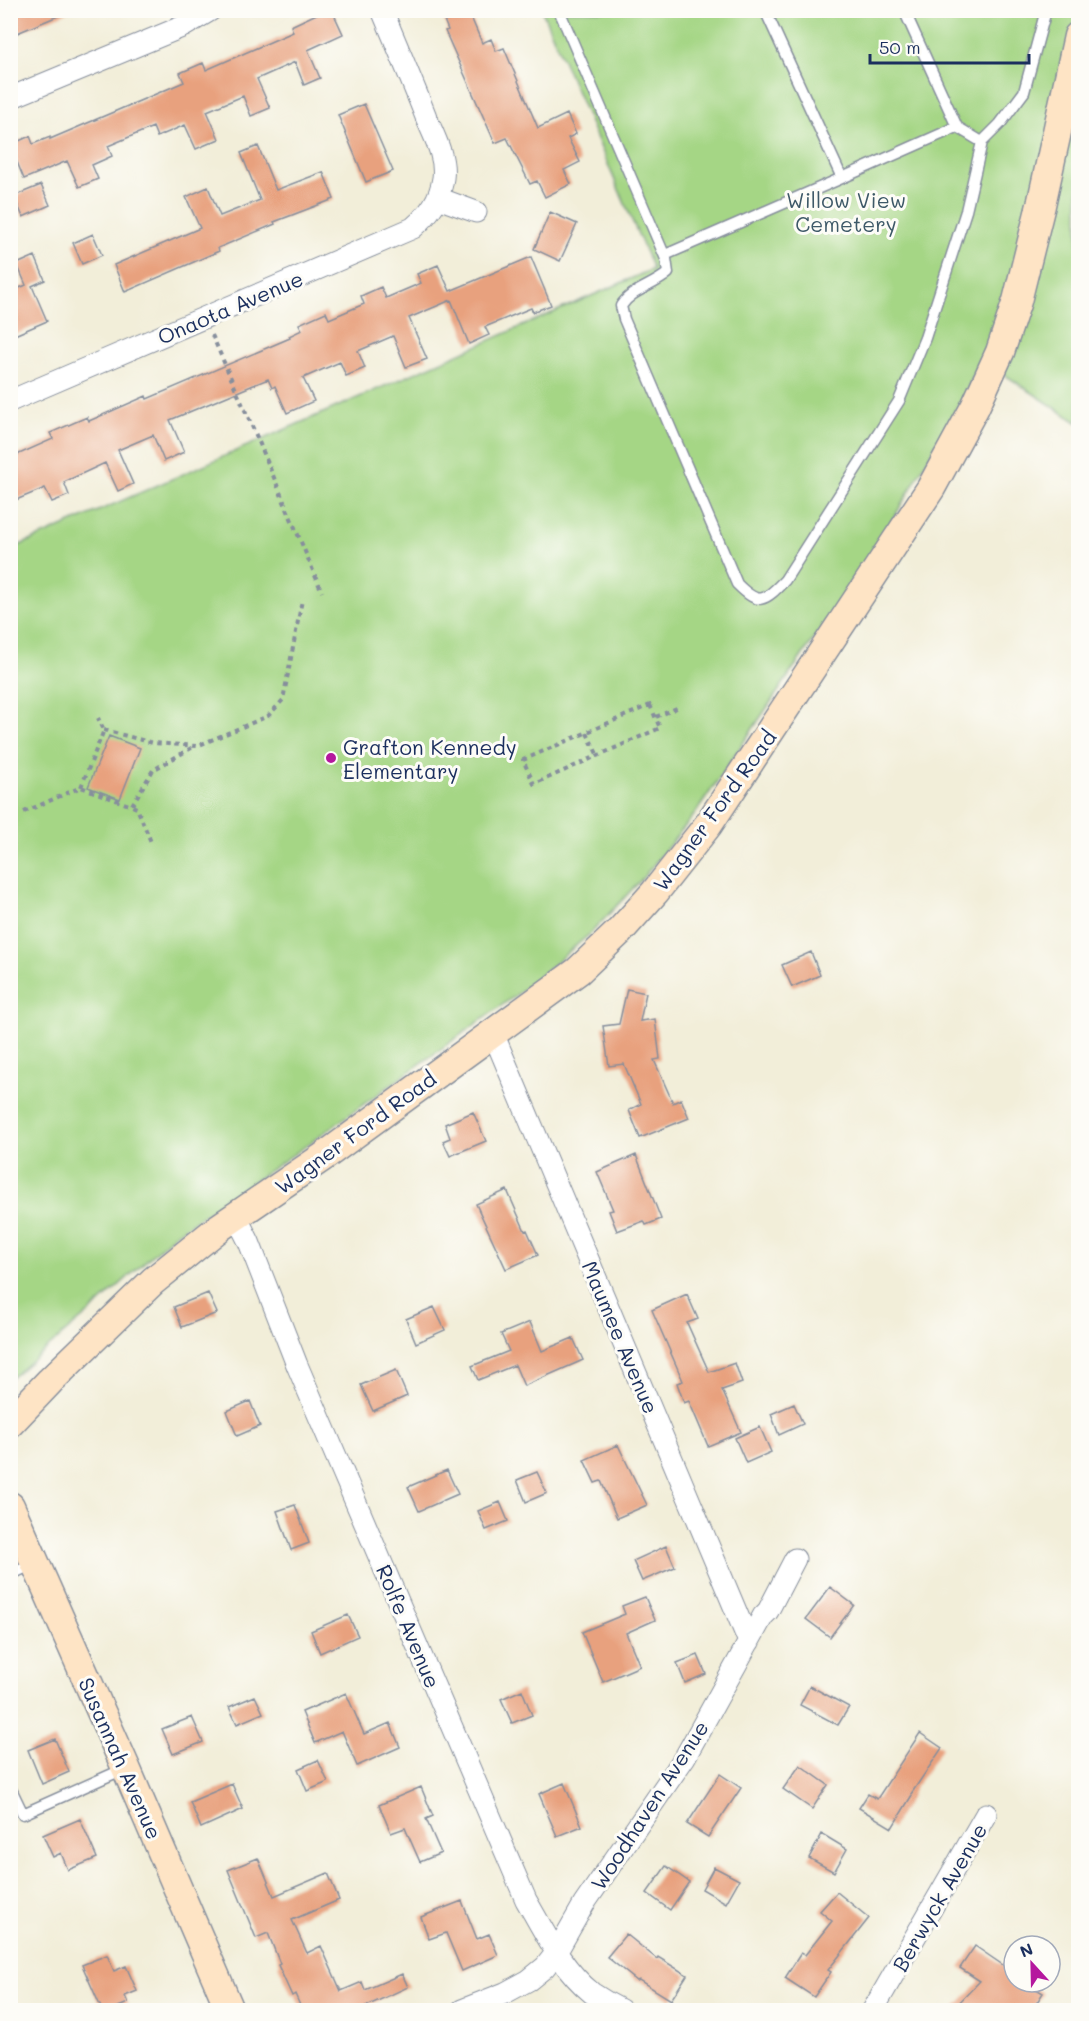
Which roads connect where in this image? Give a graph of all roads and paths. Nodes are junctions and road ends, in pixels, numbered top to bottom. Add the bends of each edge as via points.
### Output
1 (211, 10) edge
2 (382, 10) edge
3 (559, 10) edge
4 (765, 10) edge
5 (904, 10) edge
6 (1046, 10) edge
7 (1078, 36) edge
8 (10, 98) edge
9 (957, 127) junction
10 (982, 142) junction
11 (842, 177) junction
12 (438, 198) junction
13 (476, 212) dead end
14 (665, 255) junction
15 (204, 317) junction
16 (10, 401) edge
17 (322, 592) dead end
18 (302, 600) dead end
19 (679, 707) dead end
20 (656, 717) junction
21 (98, 718) dead end
22 (104, 730) junction
23 (587, 733) junction
24 (197, 746) junction
25 (598, 756) junction
26 (81, 787) junction
27 (132, 805) junction
28 (24, 812) dead end
29 (151, 842) dead end
30 (493, 1033) junction
31 (236, 1216) junction
32 (10, 1423) edge
33 (10, 1506) edge
34 (795, 1559) dead end
35 (36, 1563) junction
36 (10, 1575) edge
37 (749, 1642) junction
38 (126, 1768) junction
39 (10, 1787) edge
40 (987, 1814) dead end
41 (556, 1953) junction
42 (230, 2010) edge
43 (462, 2010) edge
44 (621, 2010) edge
45 (873, 2010) edge

1 - 8 street via 184,26
2 - 12 street via 442,157
3 - 14 lane
4 - 11 lane
5 - 9 lane
6 - 10 lane via 1024,92
7 - 30 main road, Wagner Ford Road via 1017,301 975,408 931,488 708,825 655,892 578,971
9 - 10 lane
9 - 11 lane
10 - 14 lane via 966,211 925,338 898,401 785,580 762,598 751,597 737,584 624,319 621,306 627,296 668,273
11 - 14 lane
12 - 13 street
12 - 15 street, Onaota Avenue via 413,228
15 - 16 street, Onaota Avenue
15 - 17 path
18 - 24 path via 283,700 267,716
19 - 20 path
20 - 23 path via 650,705
20 - 25 path via 660,728
21 - 22 path
22 - 24 path via 153,743
22 - 26 path
23 - 25 path
23 - 25 path via 523,760 534,784
24 - 27 path via 153,770
26 - 27 path
26 - 28 path
27 - 29 path via 137,808
30 - 31 main road, Wagner Ford Road
30 - 37 street, Maumee Avenue
31 - 32 main road, Wagner Ford Road via 153,1281
31 - 41 street, Rolfe Avenue via 522,1889
33 - 35 main road, Susannah Avenue
34 - 37 street, Woodhaven Avenue
35 - 36 lane
35 - 38 main road, Susannah Avenue
37 - 41 street, Woodhaven Avenue via 685,1757 584,1904
38 - 39 lane via 23,1814
38 - 42 main road, Susannah Avenue
40 - 45 street, Berwyck Avenue
41 - 43 street, Woodhaven Avenue via 529,1980
41 - 44 street, Rolfe Avenue via 584,1986

